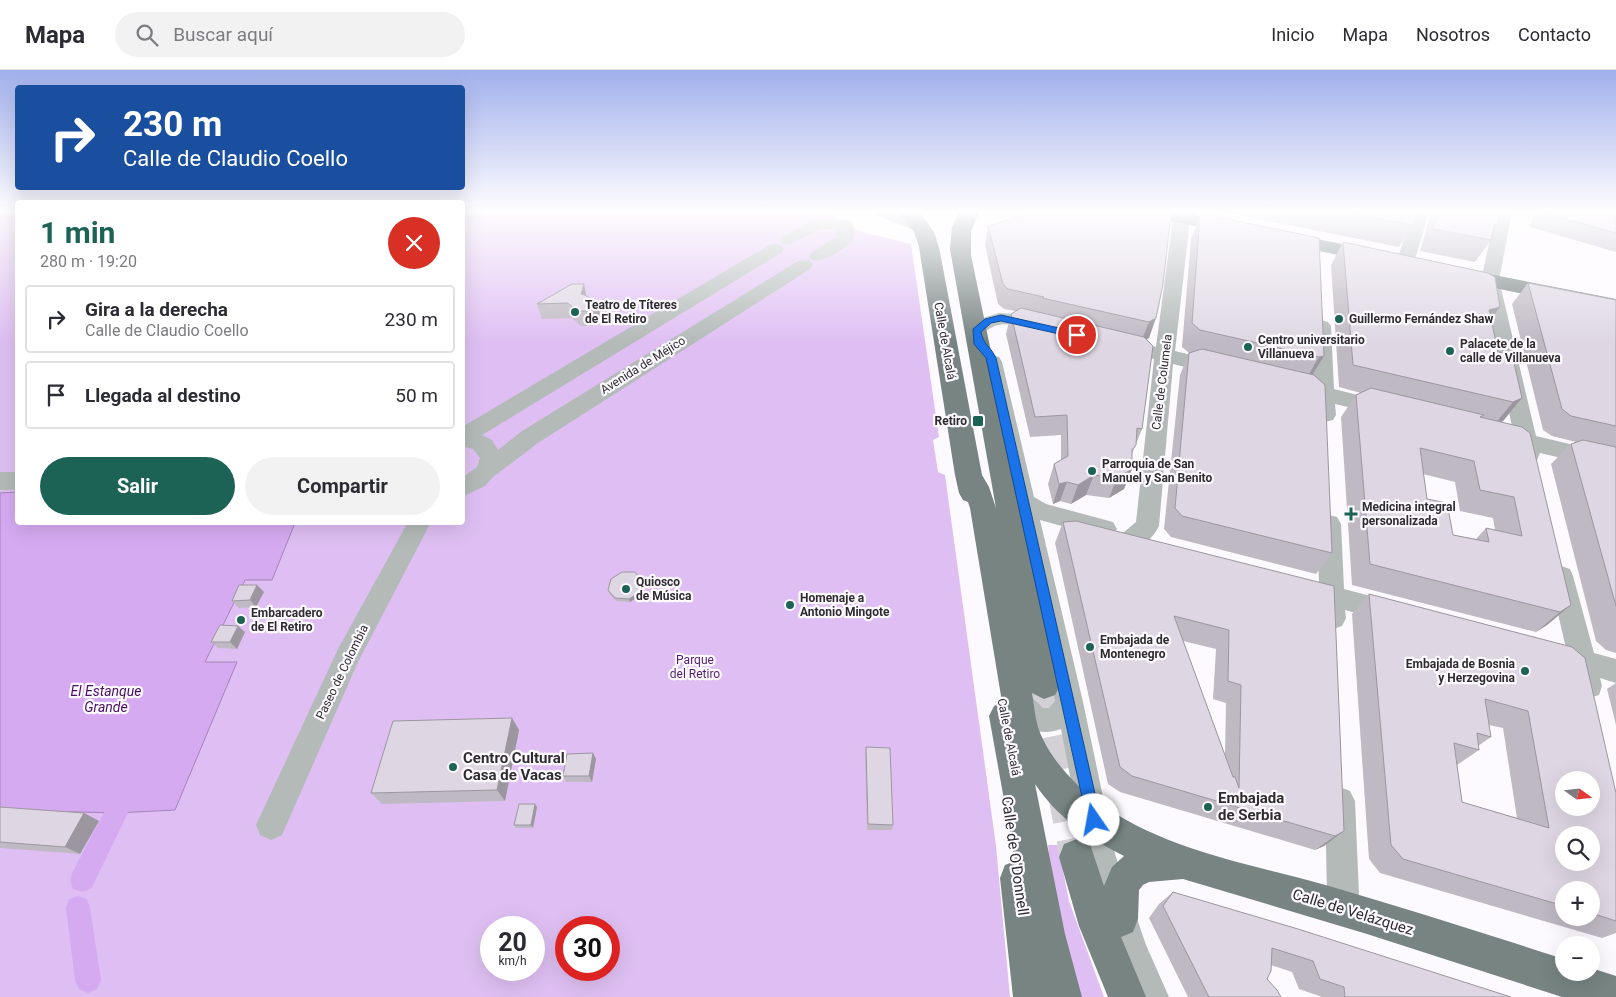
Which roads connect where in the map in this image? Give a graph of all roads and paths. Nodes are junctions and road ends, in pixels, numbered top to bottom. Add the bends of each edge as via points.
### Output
1 (765, 255) edge
2 (820, 255) edge
3 (930, 255) edge
4 (962, 255) edge
5 (1179, 255) edge
6 (1317, 255) edge
7 (1367, 255) edge
8 (1423, 255) edge
9 (1495, 255) edge
10 (1424, 267) junction
11 (1318, 269) edge
12 (1490, 280) junction
13 (1616, 306) edge
14 (1320, 307) edge
15 (1063, 332) edge
16 (978, 338) junction
17 (1101, 340) edge
18 (1165, 355) junction
19 (1232, 372) edge
20 (1290, 386) edge
21 (1324, 394) junction
22 (1401, 412) edge
23 (1488, 433) edge
24 (465, 435) edge
25 (465, 438) edge
26 (1326, 442) edge
27 (1526, 442) junction
28 (1616, 463) edge
29 (1534, 470) edge
30 (487, 471) junction
31 (968, 475) junction
32 (0, 481) edge
33 (15, 481) edge
34 (465, 488) edge
35 (1328, 500) edge
36 (1025, 503) junction
37 (418, 525) edge
38 (1556, 557) edge
39 (1294, 586) edge
40 (1332, 596) junction
41 (1416, 618) edge
42 (1334, 644) edge
43 (1546, 652) edge
44 (994, 656) junction
45 (1583, 662) junction
46 (1616, 671) edge
47 (1044, 685) tunnel mouth
48 (1016, 700) junction
49 (1069, 702) junction
50 (1592, 704) edge
51 (1339, 779) edge
52 (1094, 820) junction
53 (271, 825) dead end
54 (1077, 857) tunnel mouth
55 (1189, 863) junction
56 (1347, 910) junction
57 (1120, 919) junction
58 (1046, 934) junction
59 (1616, 995) edge
60 (1032, 997) edge
61 (1055, 997) edge
62 (1063, 997) edge
63 (1127, 997) edge
64 (1152, 997) edge

1 - 24 street, Avenida de Méjico
2 - 30 street, Avenida de Méjico via 530,436
3 - 31 main road, Calle de Alcalá
4 - 16 main road
5 - 18 street, Calle de Columela
6 - 11 street
7 - 10 main road
8 - 10 street
9 - 12 street
10 - 12 main road
12 - 13 main road
12 - 27 street
14 - 21 street
15 - 16 street via 1001,318 988,321
16 - 36 street via 991,358
16 - 47 main road
17 - 18 street
18 - 19 street
18 - 36 street, Calle de Columela via 1147,526 1140,544 1122,534 1039,511
20 - 21 street
21 - 22 street
21 - 26 street
23 - 27 street
25 - 30 street via 486,446 491,458
27 - 28 street
27 - 29 street
30 - 34 street, Avenida de Méjico
31 - 44 main road, Calle de Alcalá
31 - 48 main road, Calle de Alcalá via 983,508
32 - 33 street
35 - 40 street
36 - 49 street
37 - 53 street, Paseo de Colombia via 348,657
38 - 45 street
39 - 40 street
40 - 41 street
40 - 42 street
43 - 45 street
44 - 58 main road, Calle de Alcalá
44 - 60 main road, Calle de O'Donnell via 1002,760
45 - 46 street
45 - 50 street
48 - 49 street, Calle de Alcalá via 1031,716 1047,721 1059,718
48 - 52 main road, Calle de Alcalá via 1023,730 1042,767 1060,792
49 - 52 street
51 - 56 street via 1343,895
52 - 55 main road, Calle de Velázquez via 1125,838
52 - 57 street via 1106,876
54 - 63 main road via 1098,926
55 - 56 main road, Calle de Velázquez
55 - 57 main road via 1142,866 1126,875 1119,894
56 - 59 main road, Calle de Velázquez
57 - 64 street
58 - 61 main road
58 - 62 main road, Calle de Alcalá

